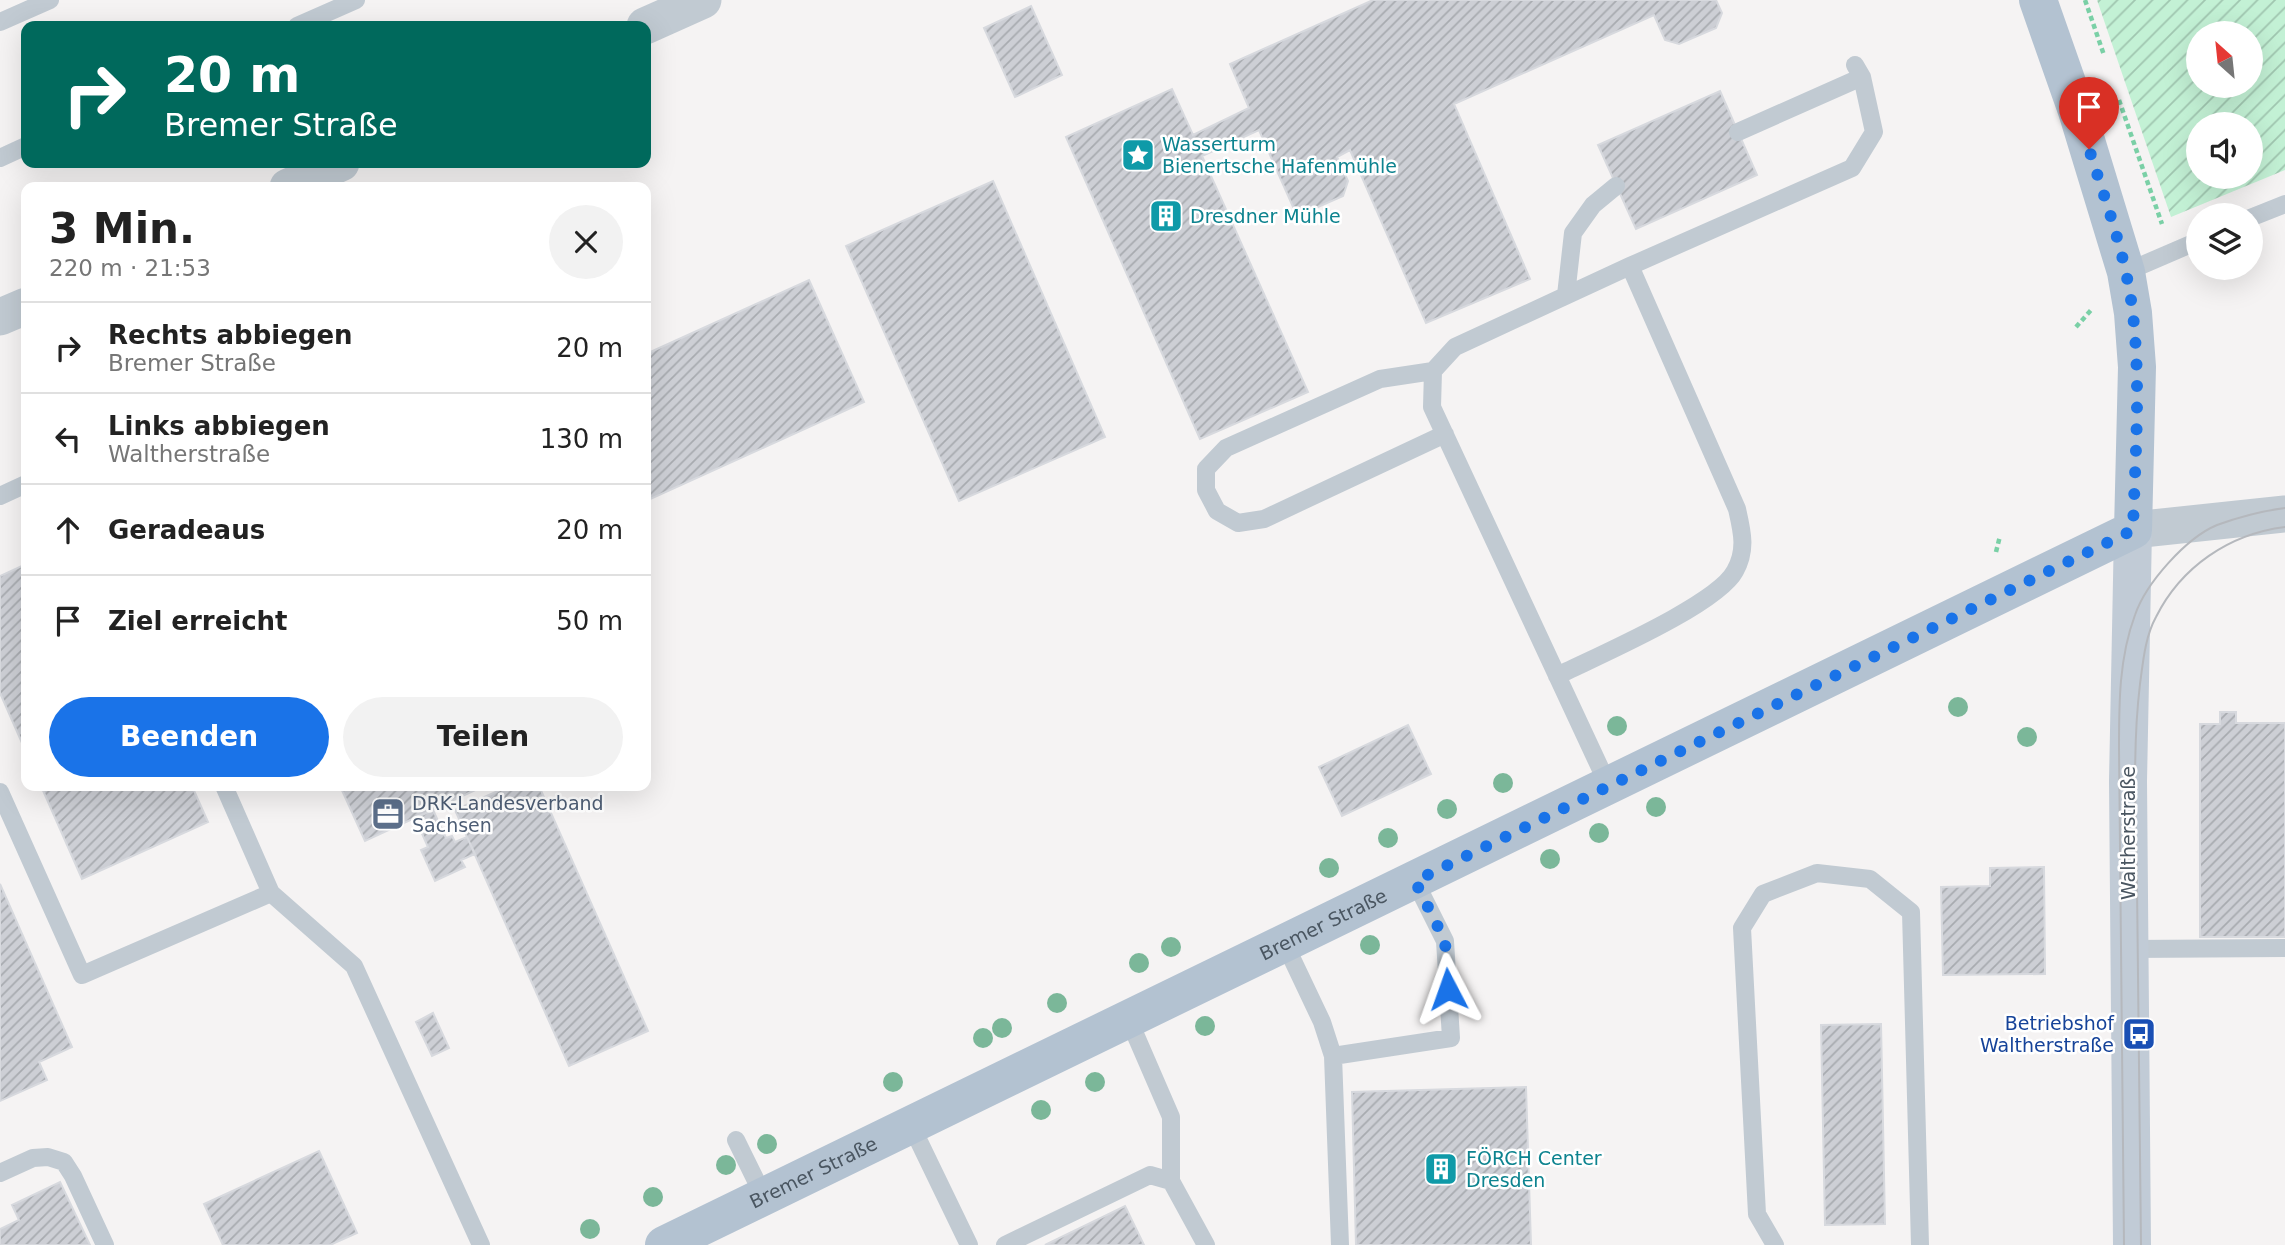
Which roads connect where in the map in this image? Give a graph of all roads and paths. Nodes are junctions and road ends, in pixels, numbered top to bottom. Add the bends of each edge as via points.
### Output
1 (50, 0) edge
2 (356, 0) edge
3 (703, 0) edge
4 (2038, 0) edge
5 (308, 21) edge
6 (0, 22) edge
7 (651, 23) edge
8 (1738, 132) dead end
9 (21, 148) edge
10 (0, 158) edge
11 (330, 168) edge
12 (299, 182) edge
13 (1616, 186) dead end
14 (2285, 204) edge
15 (2263, 213) edge
16 (2186, 246) edge
17 (1630, 266) junction
18 (2126, 272) junction
19 (1566, 295) junction
20 (21, 308) edge
21 (0, 317) edge
22 (1433, 371) junction
23 (1445, 434) junction
24 (21, 486) edge
25 (0, 496) edge
26 (2285, 514) edge
27 (2133, 530) junction
28 (1556, 676) junction
29 (1609, 787) junction
30 (226, 791) edge
31 (0, 792) edge
32 (1415, 881) junction
33 (271, 892) junction
34 (1285, 944) junction
35 (2285, 948) edge
36 (2129, 949) junction
37 (1129, 1020) junction
38 (1333, 1056) junction
39 (911, 1125) junction
40 (736, 1140) dead end
41 (0, 1173) edge
42 (1171, 1181) junction
43 (764, 1197) junction
44 (105, 1245) edge
45 (481, 1245) edge
46 (664, 1245) edge
47 (969, 1245) edge
48 (1005, 1245) edge
49 (1206, 1245) edge
50 (1340, 1245) edge
51 (1775, 1245) edge
52 (1920, 1245) edge
53 (2132, 1245) edge

1 - 6 lane
2 - 5 lane
3 - 7 street
4 - 18 main road, Waltherstraße
8 - 17 lane via 1858,71 1874,132 1852,168
9 - 10 lane
11 - 12 street
13 - 19 lane via 1592,205 1573,233
14 - 15 lane
16 - 18 lane
17 - 19 lane
17 - 28 lane via 1737,509 1744,542 1735,572 1703,603
18 - 27 main road, Waltherstraße via 2137,368
19 - 22 lane via 1455,347
20 - 21 street
22 - 23 lane via 1432,407
22 - 23 lane via 1380,379 1226,449 1206,469 1206,491 1217,511 1238,523 1264,519
23 - 28 lane
24 - 25 lane
26 - 27 street
27 - 29 main road, Bremer Straße
27 - 36 main road, Waltherstraße
28 - 29 lane
29 - 32 main road, Bremer Straße
30 - 33 lane
31 - 33 lane via 82,975
32 - 34 main road, Bremer Straße
32 - 38 lane via 1445,941 1451,1038
33 - 45 lane via 354,966
34 - 37 main road, Bremer Straße
34 - 38 lane
35 - 36 lane
36 - 53 main road, Waltherstraße
37 - 39 main road, Bremer Straße
37 - 42 lane via 1171,1117
38 - 50 lane
39 - 43 main road, Bremer Straße
39 - 47 lane
40 - 43 lane
41 - 44 lane via 33,1158 64,1162
42 - 48 lane via 1150,1175
42 - 49 lane
43 - 46 main road, Bremer Straße
51 - 52 lane via 1757,1213 1742,928 1763,894 1816,873 1870,879 1911,912

